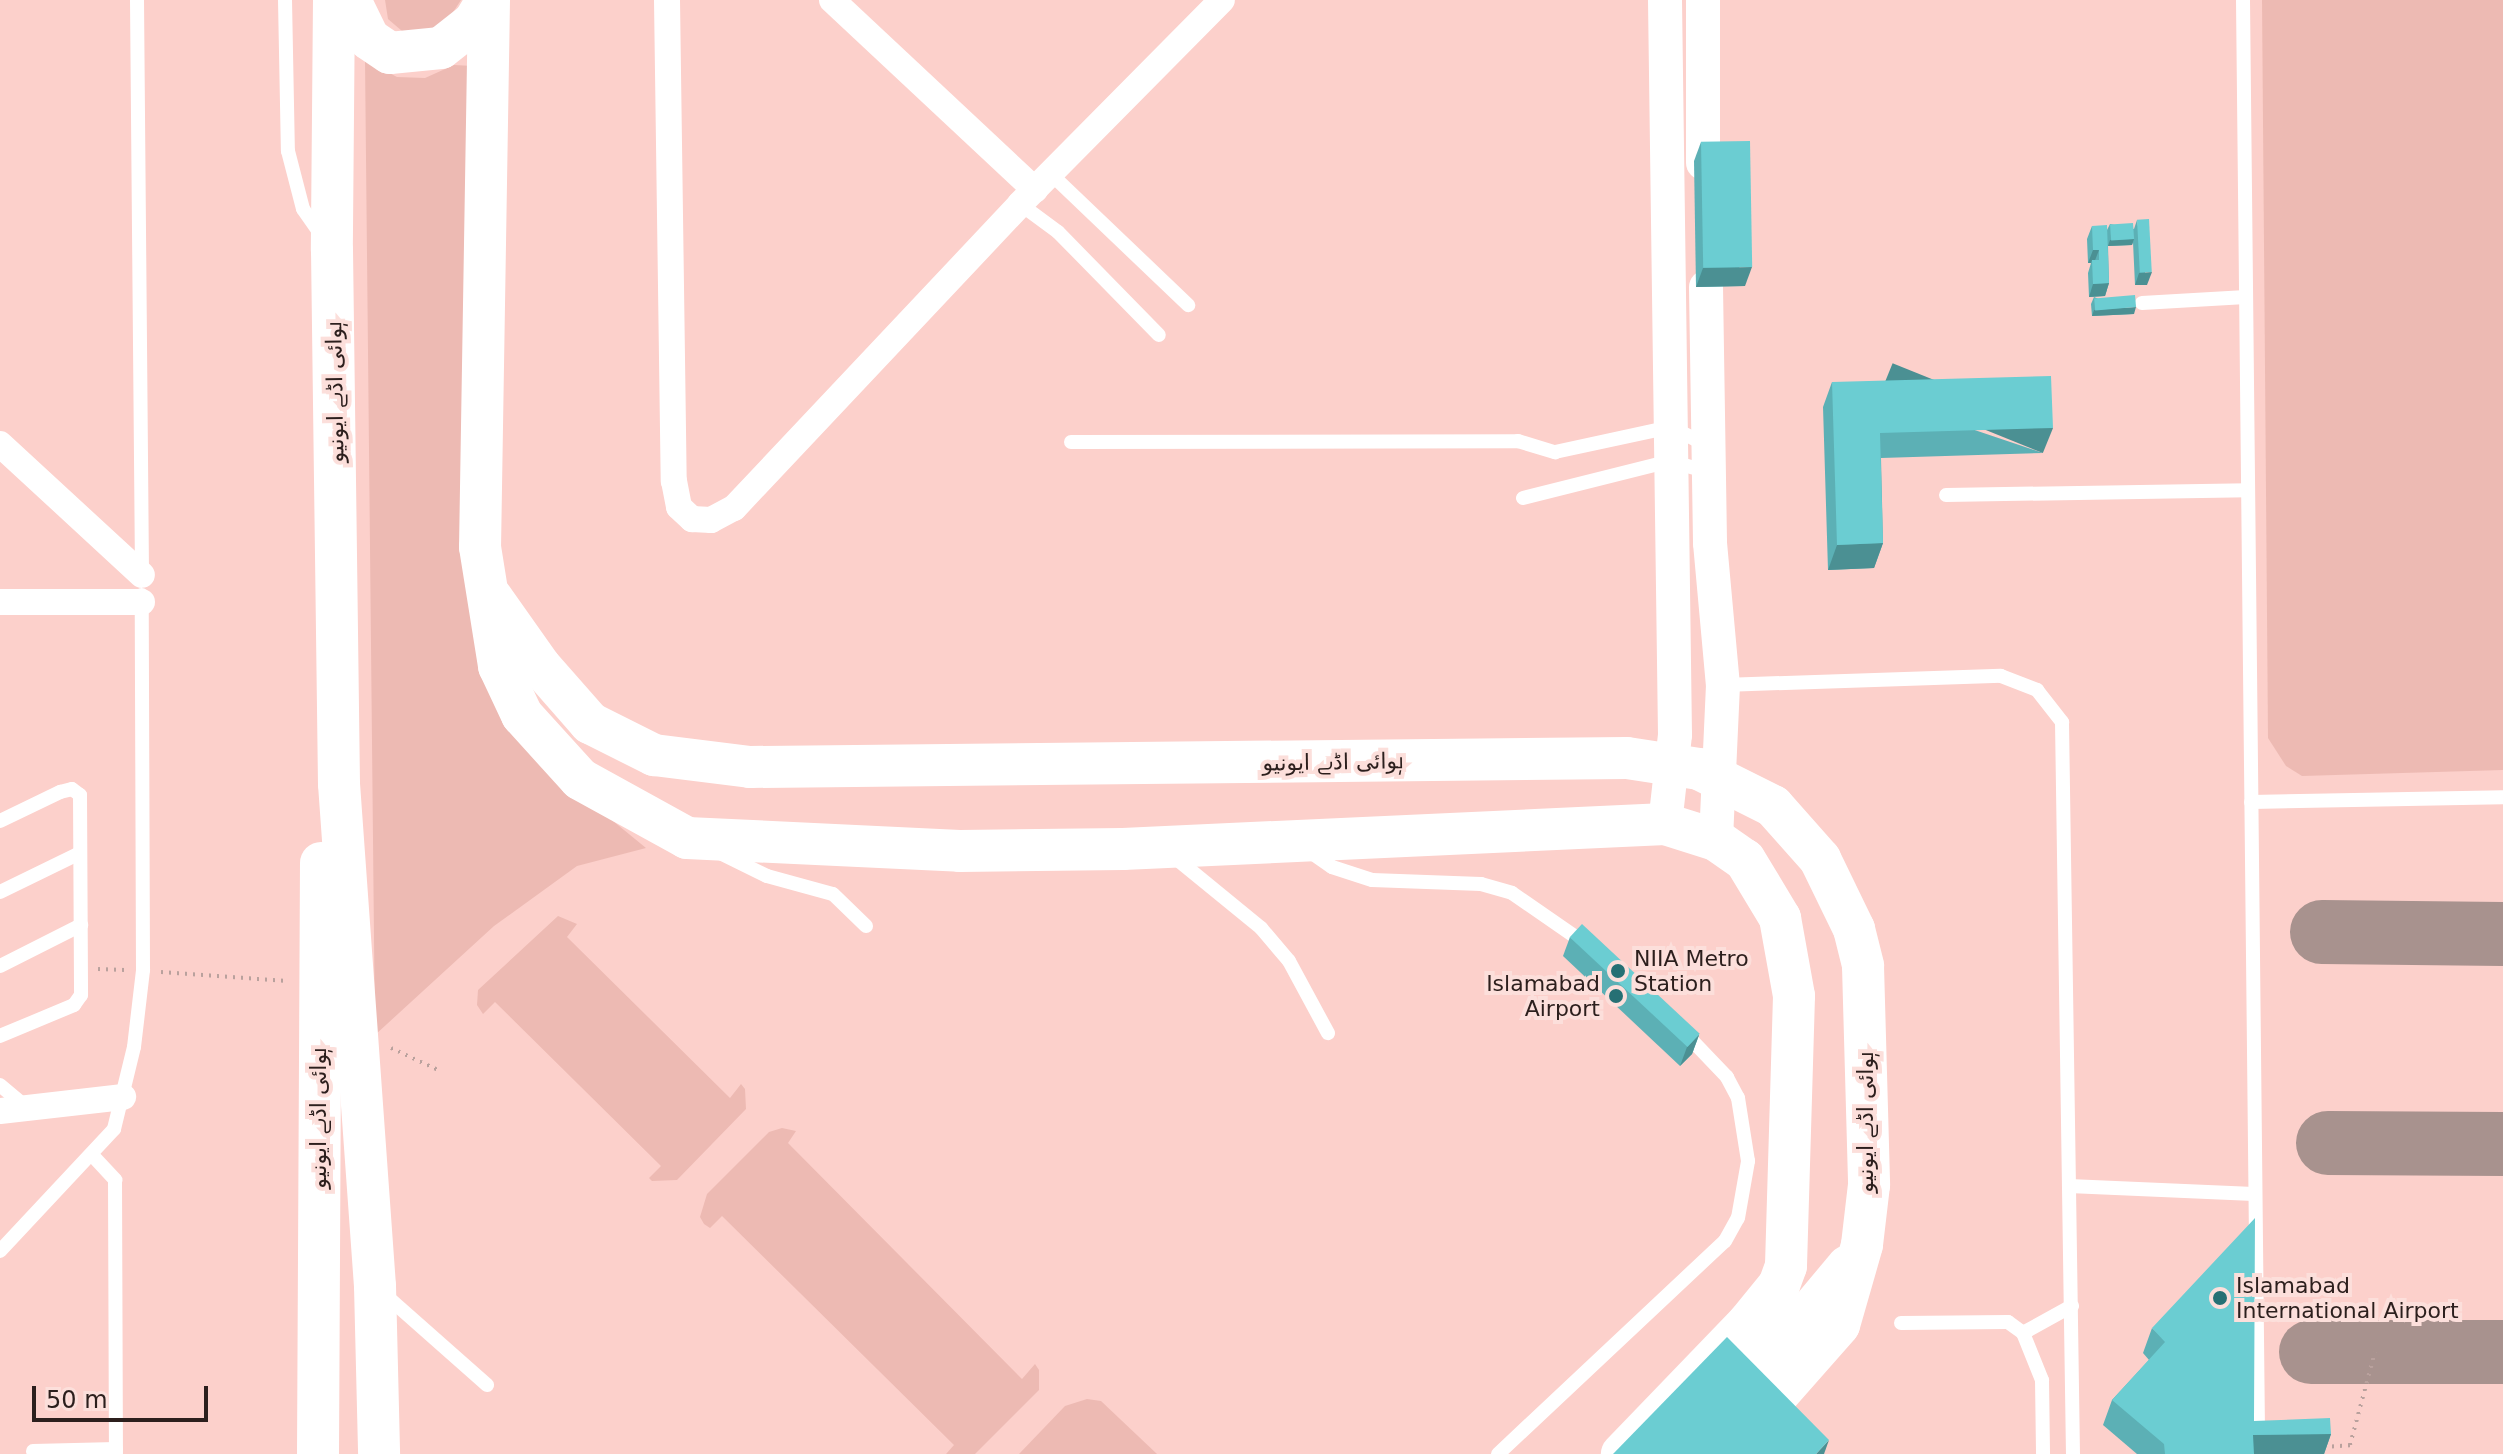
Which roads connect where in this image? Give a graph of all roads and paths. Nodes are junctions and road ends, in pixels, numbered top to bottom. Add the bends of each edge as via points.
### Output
1 (137, 0) edge
2 (285, 0) edge
3 (334, 0) edge
4 (350, 0) edge
5 (488, 0) edge
6 (667, 0) edge
7 (832, 0) edge
8 (1222, 0) edge
9 (1665, 0) edge
10 (1703, 0) edge
11 (2243, 0) edge
12 (1703, 163) edge
13 (1035, 189) junction
14 (332, 250) junction
15 (2246, 297) junction
16 (2142, 303) dead end
17 (1188, 305) dead end
18 (1667, 316) junction
19 (1159, 335) dead end
20 (1071, 442) dead end
21 (0, 444) edge
22 (1671, 444) junction
23 (1708, 459) junction
24 (2248, 490) junction
25 (1946, 495) dead end
26 (1523, 498) dead end
27 (142, 575) junction
28 (490, 593) junction
29 (0, 602) edge
30 (142, 602) junction
31 (1723, 685) junction
32 (339, 784) junction
33 (2503, 797) edge
34 (2251, 802) junction
35 (0, 821) edge
36 (1665, 824) junction
37 (687, 838) junction
38 (1716, 840) junction
39 (1295, 842) junction
40 (1164, 848) junction
41 (80, 853) junction
42 (0, 892) edge
43 (81, 925) junction
44 (866, 926) dead end
45 (1595, 952) edge
46 (0, 966) edge
47 (83, 969) junction
48 (143, 970) junction
49 (320, 984) junction
50 (1670, 1019) edge
51 (1328, 1033) dead end
52 (0, 1036) edge
53 (391, 1048) dead end
54 (438, 1070) dead end
55 (0, 1085) edge
56 (123, 1097) junction
57 (28, 1109) junction
58 (0, 1111) edge
59 (93, 1156) junction
60 (2069, 1186) junction
61 (2254, 1194) junction
62 (0, 1251) edge
63 (375, 1286) junction
64 (2072, 1306) junction
65 (1901, 1323) dead end
66 (2023, 1333) junction
67 (2375, 1352) dead end
68 (487, 1385) dead end
69 (1752, 1395) edge
70 (2258, 1446) edge
71 (2321, 1447) edge
72 (33, 1451) dead end
73 (116, 1452) edge
74 (380, 1452) edge
75 (318, 1454) edge
76 (1498, 1454) edge
77 (1622, 1454) edge
78 (2043, 1454) edge
79 (2073, 1454) edge

1 - 27 lane
2 - 14 lane via 288,151 303,209
3 - 14 main road, ہوائی اڈے ایونیو
4 - 5 main road via 369,39 390,53 416,53 441,48 464,33
5 - 28 main road, ہوائی اڈے ایونیو via 480,547
6 - 13 street via 674,481 679,507 692,519 711,520 734,508
7 - 13 street
8 - 13 street
9 - 18 street
10 - 12 street
11 - 15 lane
13 - 17 lane
13 - 19 lane via 1058,232
14 - 32 main road, ہوائی اڈے ایونیو
15 - 16 lane
15 - 24 lane
18 - 22 street
18 - 23 street via 1706,302
20 - 22 lane via 1518,441 1555,452
21 - 27 street
22 - 23 lane
22 - 23 lane
22 - 26 lane
22 - 36 street via 1675,735
23 - 31 street
24 - 25 lane
24 - 34 lane
27 - 30 lane
28 - 37 main road, ہوائی اڈے ایونیو via 499,666 522,715 580,779
28 - 69 main road, ہوائی اڈے ایونیو via 540,666 590,723 654,755 750,767 1627,758 1699,769 1773,806 1802,835 1843,900 1854,929 1863,966 1869,1185 1862,1245 1839,1325
29 - 30 street
30 - 48 lane
31 - 38 street
31 - 60 lane via 2001,676 2037,690 2062,722
32 - 49 main road, ہوائی اڈے ایونیو via 321,860
32 - 63 main road, ہوائی اڈے ایونیو
33 - 34 lane
34 - 61 lane
35 - 41 lane via 72,789 80,795
36 - 38 main road
36 - 39 main road, ہوائی اڈے ایونیو
37 - 40 main road, ہوائی اڈے ایونیو via 960,851
37 - 44 lane via 767,876 833,894
38 - 77 main road via 1745,860 1765,887 1789,948 1794,996 1786,1266 1779,1285 1748,1323
39 - 40 main road, ہوائی اڈے ایونیو
39 - 45 lane via 1332,867 1372,880 1441,880 1512,893
40 - 51 lane via 1261,928 1289,961
41 - 42 lane
41 - 43 lane
43 - 46 lane
43 - 47 lane
47 - 48 path
47 - 52 lane via 81,995 74,1005
48 - 49 path
48 - 56 lane
49 - 75 main road, ہوائی اڈے ایونیو
50 - 76 lane via 1727,1077 1738,1098 1748,1161 1738,1218 1725,1241
53 - 54 path
55 - 57 lane
56 - 57 street
56 - 59 lane via 114,1129
57 - 58 street
59 - 62 lane
59 - 73 lane via 115,1180
60 - 61 lane
60 - 64 lane
61 - 70 lane
63 - 68 lane
63 - 74 main road, ہوائی اڈے ایونیو
64 - 66 lane
64 - 79 lane
65 - 66 lane via 1995,1321
66 - 78 lane via 2042,1380
67 - 71 path via 2350,1445
72 - 73 lane

